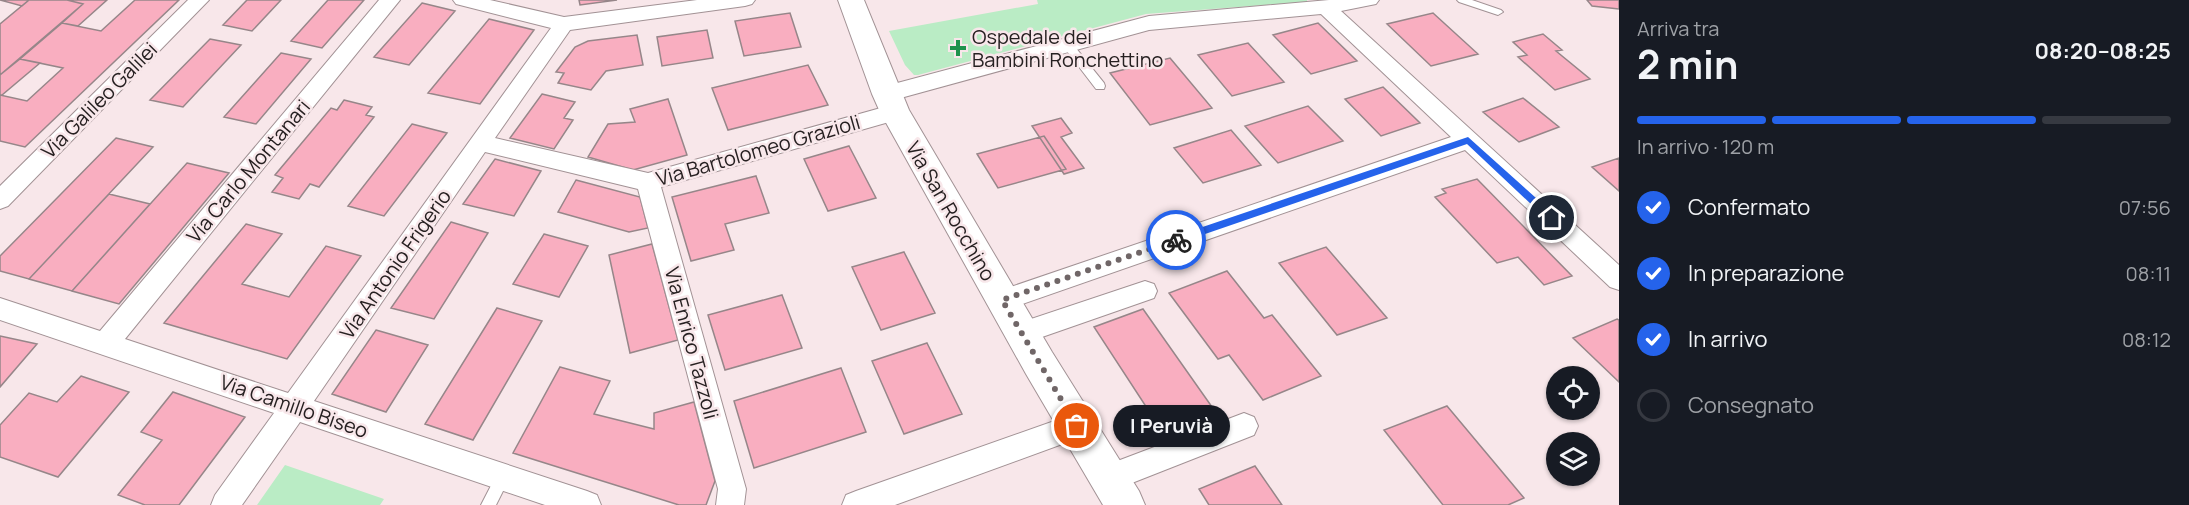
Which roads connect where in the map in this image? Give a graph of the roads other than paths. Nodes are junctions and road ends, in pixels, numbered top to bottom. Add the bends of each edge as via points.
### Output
1 (199, 0) edge
2 (390, 0) edge
3 (463, 0) edge
4 (745, 0) edge
5 (851, 0) edge
6 (1369, 0) edge
7 (1462, 0) edge
8 (1322, 4) edge
9 (672, 5) edge
10 (1498, 12) dead end
11 (564, 24) junction
12 (1067, 44) junction
13 (1100, 86) dead end
14 (890, 103) junction
15 (1468, 140) junction
16 (480, 143) junction
17 (648, 182) junction
18 (0, 200) edge
19 (1619, 280) edge
20 (1145, 291) dead end
21 (1002, 300) junction
22 (0, 309) edge
23 (1022, 333) junction
24 (106, 342) junction
25 (296, 406) junction
26 (1077, 426) junction
27 (1244, 426) dead end
28 (503, 477) junction
29 (1117, 492) edge
30 (225, 505) edge
31 (488, 505) edge
32 (587, 505) edge
33 (730, 505) edge
34 (856, 505) edge

1 - 18 street, Via Galileo Galilei
2 - 24 street, Via Carlo Montanari
3 - 11 street
4 - 9 street
5 - 14 street, Via San Rocchino
6 - 8 street, Via Bartolomeo Grazioli
7 - 10 lane
8 - 12 street, Via Bartolomeo Grazioli via 1149,23
8 - 15 street
9 - 11 street
11 - 16 street, Via Antonio Frigerio
12 - 13 lane
12 - 14 street, Via Bartolomeo Grazioli
14 - 17 street, Via Bartolomeo Grazioli
14 - 21 street, Via San Rocchino
15 - 19 street
15 - 21 street
16 - 17 street, Via Bartolomeo Grazioli
16 - 25 street, Via Antonio Frigerio
17 - 33 street, Via Enrico Tazzoli via 732,489
20 - 23 street
21 - 23 street, Via San Rocchino
22 - 24 street, Via Camillo Biseo
23 - 26 street, Via San Rocchino
24 - 25 street, Via Camillo Biseo
25 - 28 street, Via Camillo Biseo
25 - 30 street, Via Antonio Frigerio
26 - 29 street, Via San Rocchino
26 - 34 street
27 - 29 street
28 - 31 lane
28 - 32 street, Via Camillo Biseo

